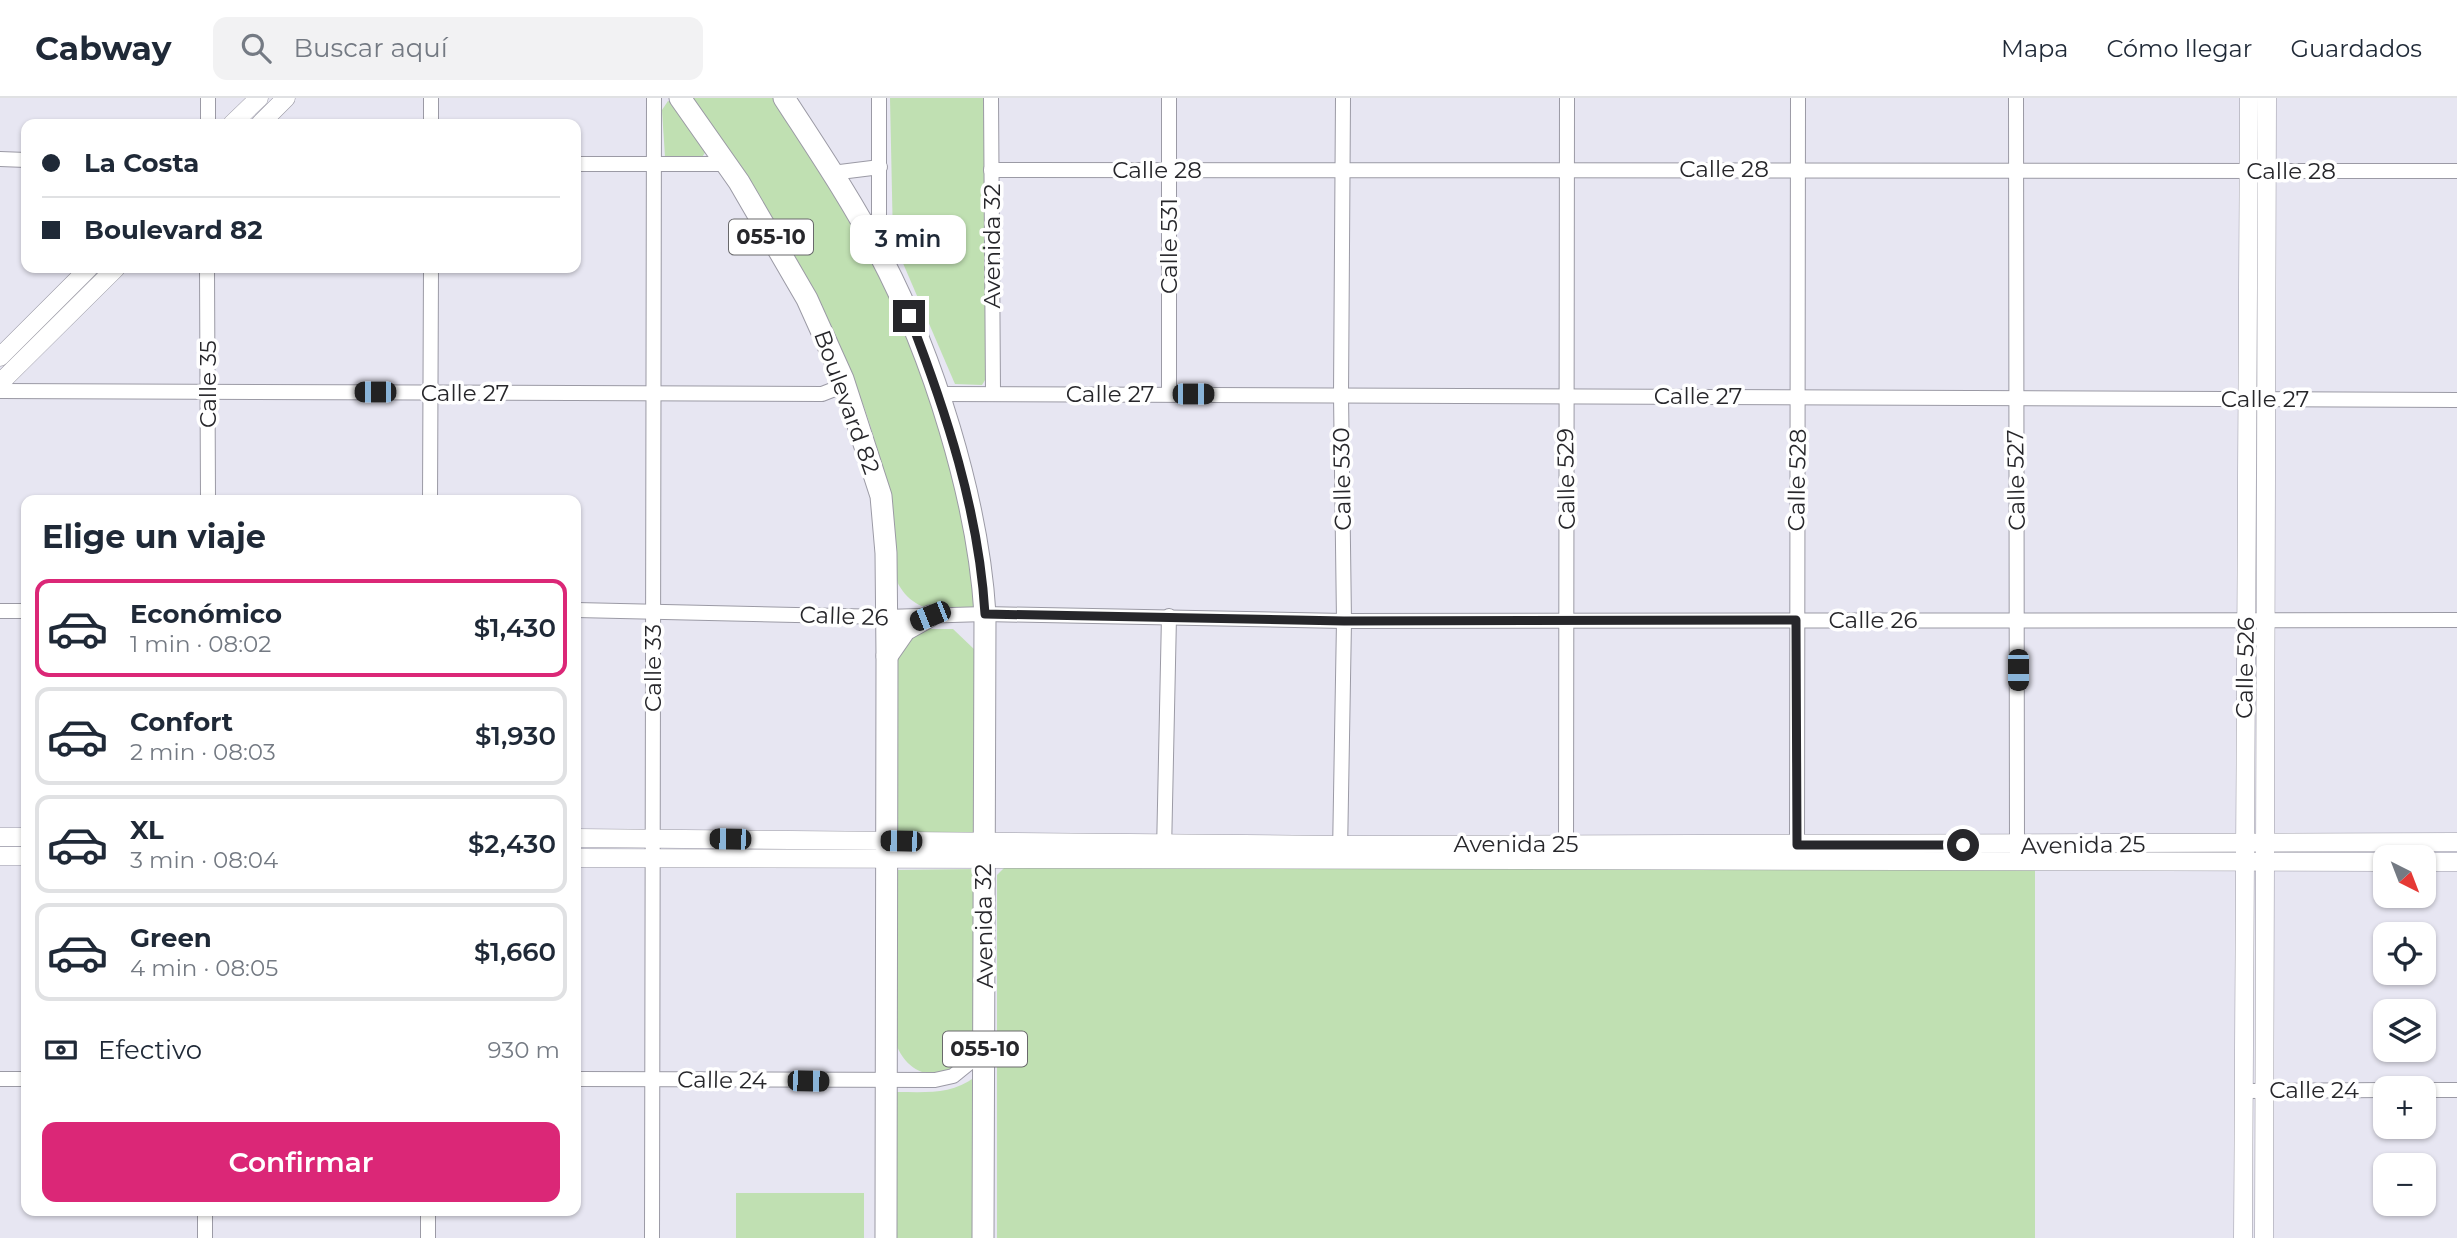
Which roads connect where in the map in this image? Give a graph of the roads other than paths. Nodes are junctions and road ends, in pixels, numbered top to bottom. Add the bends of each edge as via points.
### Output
1 (208, 98) edge
2 (259, 98) edge
3 (286, 98) edge
4 (431, 98) edge
5 (654, 98) edge
6 (680, 98) edge
7 (784, 98) edge
8 (879, 98) edge
9 (991, 98) edge
10 (1168, 98) edge
11 (1343, 98) edge
12 (1567, 98) edge
13 (1798, 98) edge
14 (2016, 98) edge
15 (2249, 98) edge
16 (2267, 98) edge
17 (208, 119) edge
18 (237, 119) edge
19 (265, 119) edge
20 (431, 119) edge
21 (0, 159) edge
22 (21, 160) edge
23 (581, 163) edge
24 (656, 164) junction
25 (726, 164) junction
26 (880, 167) junction
27 (1343, 169) junction
28 (1567, 169) junction
29 (992, 170) junction
30 (1169, 170) junction
31 (1798, 170) junction
32 (2016, 170) junction
33 (2457, 171) edge
34 (2257, 172) junction
35 (832, 173) junction
36 (879, 253) junction
37 (84, 273) edge
38 (111, 273) edge
39 (207, 273) edge
40 (431, 273) edge
41 (0, 356) edge
42 (0, 383) edge
43 (845, 385) junction
44 (0, 391) edge
45 (208, 392) junction
46 (430, 393) junction
47 (654, 393) junction
48 (993, 393) junction
49 (939, 394) junction
50 (1169, 394) junction
51 (1341, 395) junction
52 (1565, 396) junction
53 (1798, 397) junction
54 (2014, 398) junction
55 (2247, 399) junction
56 (2266, 399) junction
57 (2457, 400) edge
58 (208, 495) edge
59 (430, 495) edge
60 (581, 610) edge
61 (653, 610) junction
62 (0, 611) edge
63 (21, 611) edge
64 (985, 614) junction
65 (930, 616) junction
66 (1169, 616) junction
67 (886, 617) junction
68 (1568, 619) junction
69 (1796, 620) junction
70 (2018, 620) junction
71 (2246, 620) junction
72 (2265, 620) junction
73 (2457, 620) edge
74 (1344, 621) junction
75 (887, 656) junction
76 (21, 837) edge
77 (0, 838) edge
78 (581, 838) edge
79 (653, 839) junction
80 (2457, 842) edge
81 (2264, 843) junction
82 (983, 850) junction
83 (885, 851) junction
84 (1164, 852) junction
85 (1340, 852) junction
86 (1566, 852) junction
87 (2244, 852) junction
88 (1797, 853) junction
89 (2017, 854) junction
90 (0, 856) edge
91 (21, 856) edge
92 (581, 858) edge
93 (653, 859) junction
94 (2264, 862) junction
95 (2373, 862) edge
96 (2436, 862) edge
97 (2457, 862) edge
98 (985, 1050) junction
99 (0, 1079) edge
100 (21, 1079) edge
101 (581, 1079) edge
102 (652, 1079) junction
103 (886, 1082) junction
104 (2264, 1090) junction
105 (2373, 1090) edge
106 (2436, 1090) edge
107 (2457, 1090) edge
108 (2244, 1091) junction
109 (205, 1216) edge
110 (428, 1216) edge
111 (205, 1238) edge
112 (428, 1238) edge
113 (652, 1238) edge
114 (886, 1238) edge
115 (984, 1238) edge
116 (2243, 1238) edge
117 (2264, 1238) edge

1 - 17 street
2 - 18 main road
3 - 19 main road
4 - 20 street
5 - 24 street, Calle 33
6 - 25 highway, Boulevard 82 / 055-10
7 - 35 highway, 055-10
8 - 26 street
9 - 29 street, Avenida 32
10 - 30 street, Calle 531
11 - 27 street, Calle 530
12 - 28 street, Calle 529
13 - 31 street, Calle 528
14 - 32 street, Calle 527
15 - 34 main road, Calle 526
16 - 34 main road, Calle 526
21 - 22 street
23 - 24 street
24 - 25 street
24 - 47 street, Calle 33
25 - 43 highway, Boulevard 82 / 055-10 via 807,299
26 - 35 street
26 - 36 street
27 - 28 street, Calle 28
27 - 30 street, Calle 28
27 - 51 street, Calle 530
28 - 31 street, Calle 28
28 - 52 street, Calle 529
29 - 30 street, Calle 28
29 - 48 street, Avenida 32
30 - 50 street, Calle 531
31 - 32 street, Calle 28
31 - 53 street, Calle 528
32 - 34 street, Calle 28
32 - 54 street, Calle 527
33 - 34 street, Calle 28
34 - 55 main road, Calle 526
34 - 56 main road, Calle 526
35 - 36 highway, 055-10
36 - 49 highway, 055-10
37 - 41 main road
38 - 42 main road
39 - 45 street, Calle 35
40 - 46 street
43 - 47 street, Calle 27 via 822,394
43 - 67 highway, Boulevard 82 / 055-10 via 881,496
44 - 45 street, Calle 27
45 - 46 street, Calle 27
45 - 58 street, Calle 35
46 - 47 street, Calle 27
46 - 59 street
47 - 61 street, Calle 33
48 - 49 street, Calle 27
48 - 50 street, Calle 27
49 - 64 highway, 055-10 via 975,533
50 - 51 street, Calle 27
51 - 52 street, Calle 27
51 - 74 street, Calle 530
52 - 53 street, Calle 27
52 - 68 street, Calle 529
53 - 54 street, Calle 27
53 - 69 street, Calle 528
54 - 55 street, Calle 27
54 - 70 street, Calle 527
55 - 56 street, Calle 27
55 - 71 main road, Calle 526
56 - 57 street, Calle 27
56 - 72 main road, Calle 526
60 - 61 street, Calle 26
61 - 67 street, Calle 26
61 - 79 street, Calle 33
62 - 63 street
64 - 65 street, Calle 26
64 - 66 street, Calle 26
64 - 82 highway, Avenida 32 / 055-10
65 - 67 street, Calle 26
65 - 75 highway via 905,630
66 - 74 street, Calle 26
66 - 84 street
67 - 75 highway, 055-10
68 - 69 street, Calle 26
68 - 74 street, Calle 26
68 - 86 street, Calle 529
69 - 70 street, Calle 26
69 - 88 street, Calle 528
70 - 71 street, Calle 26
70 - 89 street, Calle 527
71 - 72 street, Calle 26
71 - 87 main road, Calle 526
72 - 73 street, Calle 26
72 - 81 main road, Calle 526
74 - 85 street, Calle 530
75 - 83 highway, 055-10
76 - 77 main road
78 - 79 main road, Avenida 25
79 - 83 main road, Avenida 25
79 - 93 street, Calle 33
80 - 81 main road, Avenida 25
81 - 87 main road, Avenida 25
81 - 94 main road, Calle 526
82 - 83 main road, Avenida 25
82 - 84 main road, Avenida 25
82 - 98 highway, Avenida 32 / 055-10
83 - 93 main road, Avenida 25
83 - 103 highway, 055-10
84 - 85 main road, Avenida 25
85 - 86 main road, Avenida 25
86 - 88 main road, Avenida 25
87 - 89 main road, Avenida 25
87 - 94 main road, Avenida 25
87 - 108 main road, Calle 526
88 - 89 main road, Avenida 25
90 - 91 main road
92 - 93 main road, Avenida 25
93 - 102 street, Calle 33
94 - 95 main road, Avenida 25
94 - 104 main road, Calle 526
96 - 97 main road
98 - 103 street, Calle 24 via 953,1076
98 - 115 highway, Avenida 32 / 055-10
99 - 100 street
101 - 102 street, Calle 24
102 - 103 street, Calle 24
102 - 113 street, Calle 33
103 - 114 highway, 055-10
104 - 105 street, Calle 24
104 - 108 street, Calle 24
104 - 117 main road, Calle 526
106 - 107 street
108 - 116 main road, Calle 526
109 - 111 street
110 - 112 street

